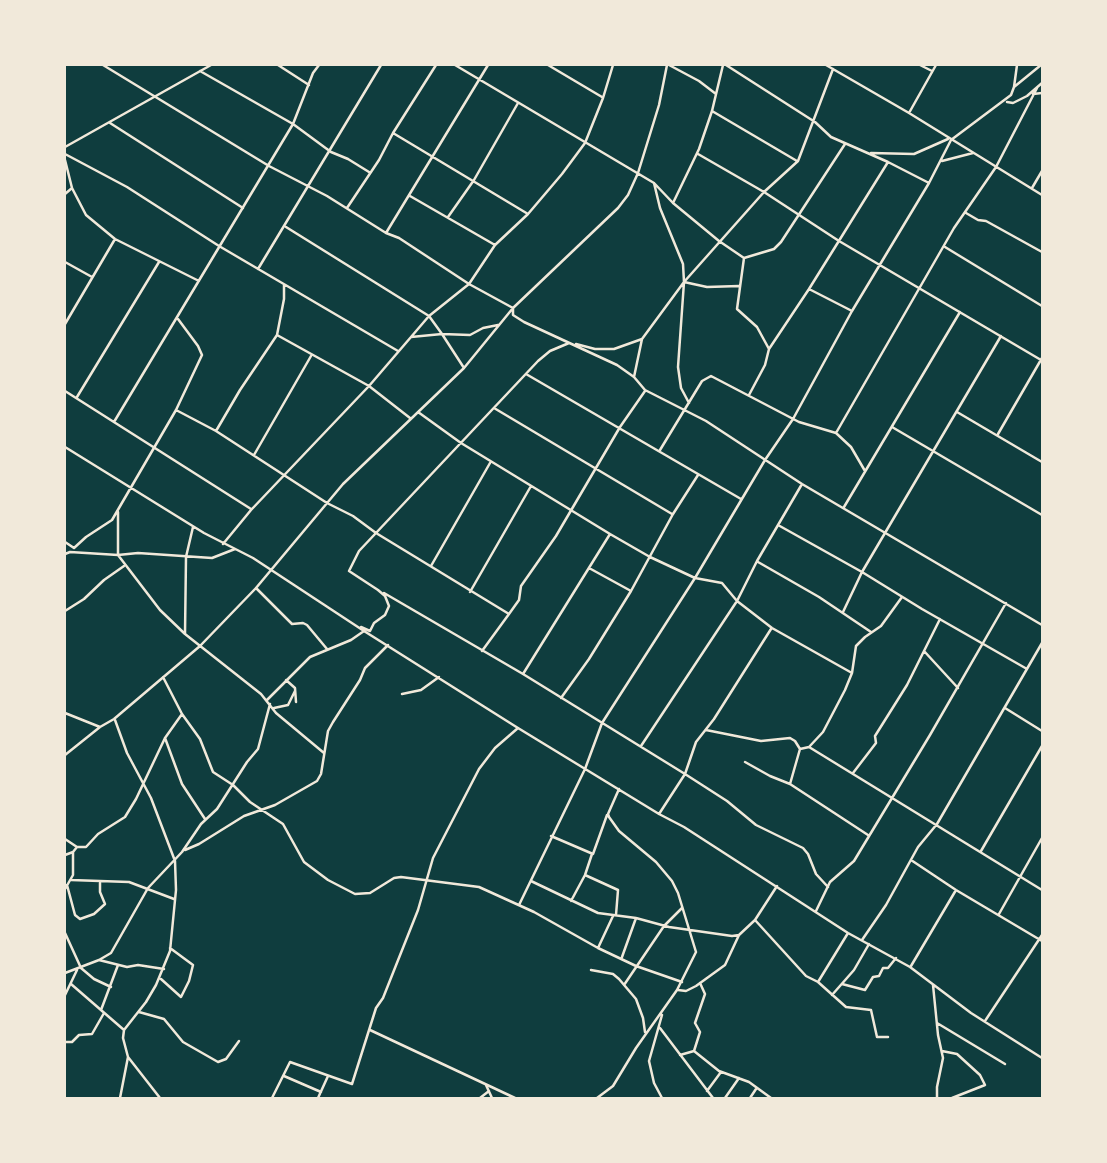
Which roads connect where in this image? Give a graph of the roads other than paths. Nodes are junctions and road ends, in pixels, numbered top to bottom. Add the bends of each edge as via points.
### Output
1 (103, 65) edge
2 (211, 65) edge
3 (278, 65) edge
4 (313, 65) edge
5 (320, 65) edge
6 (381, 65) edge
7 (436, 65) edge
8 (456, 65) edge
9 (488, 65) edge
10 (548, 65) edge
11 (613, 65) edge
12 (668, 65) edge
13 (725, 65) edge
14 (826, 65) edge
15 (920, 65) edge
16 (936, 65) edge
17 (1017, 65) edge
18 (1041, 65) edge
19 (833, 69) junction
20 (200, 71) junction
21 (932, 71) junction
22 (313, 73) junction
23 (479, 79) junction
24 (1042, 83) edge
25 (309, 85) junction
26 (1014, 87) junction
27 (1037, 88) junction
28 (1042, 93) edge
29 (716, 94) junction
30 (1033, 94) junction
31 (153, 97) junction
32 (603, 98) junction
33 (518, 102) junction
34 (1004, 102) junction
35 (712, 111) junction
36 (909, 113) junction
37 (108, 122) junction
38 (815, 122) junction
39 (293, 124) junction
40 (393, 133) junction
41 (950, 139) junction
42 (585, 143) junction
43 (845, 144) junction
44 (65, 147) edge
45 (331, 152) junction
46 (867, 153) junction
47 (973, 153) junction
48 (65, 154) edge
49 (698, 154) junction
50 (433, 157) junction
51 (65, 160) edge
52 (799, 161) junction
53 (888, 162) junction
54 (940, 162) junction
55 (269, 166) junction
56 (996, 167) junction
57 (1042, 171) edge
58 (369, 172) junction
59 (638, 173) junction
60 (474, 180) junction
61 (654, 183) junction
62 (929, 183) junction
63 (309, 186) junction
64 (72, 188) junction
65 (1032, 188) junction
66 (764, 192) junction
67 (65, 194) edge
68 (1042, 195) edge
69 (410, 196) junction
70 (673, 203) junction
71 (243, 208) junction
72 (347, 208) junction
73 (966, 212) junction
74 (528, 214) junction
75 (799, 215) junction
76 (448, 217) junction
77 (285, 227) junction
78 (386, 233) junction
79 (115, 239) junction
80 (719, 241) junction
81 (839, 241) junction
82 (495, 245) junction
83 (219, 246) junction
84 (945, 247) junction
85 (1042, 252) edge
86 (744, 258) junction
87 (65, 262) edge
88 (159, 262) junction
89 (881, 264) junction
90 (258, 269) junction
91 (92, 277) junction
92 (199, 281) junction
93 (684, 282) junction
94 (469, 284) junction
95 (284, 285) junction
96 (740, 286) junction
97 (921, 288) junction
98 (809, 289) junction
99 (1042, 306) edge
100 (513, 308) junction
101 (852, 311) junction
102 (960, 312) junction
103 (429, 316) junction
104 (177, 318) junction
105 (65, 324) edge
106 (500, 325) junction
107 (442, 334) junction
108 (277, 335) junction
109 (1001, 336) junction
110 (411, 337) junction
111 (642, 339) junction
112 (568, 342) junction
113 (769, 349) junction
114 (398, 352) junction
115 (311, 356) junction
116 (1042, 359) edge
117 (464, 368) junction
118 (526, 374) junction
119 (634, 377) junction
120 (369, 386) junction
121 (645, 390) junction
122 (65, 391) edge
123 (749, 395) junction
124 (77, 398) junction
125 (690, 403) junction
126 (494, 408) junction
127 (176, 410) junction
128 (417, 411) junction
129 (685, 411) junction
130 (957, 412) junction
131 (410, 418) junction
132 (793, 419) junction
133 (114, 422) junction
134 (620, 427) junction
135 (892, 427) junction
136 (216, 431) junction
137 (836, 433) junction
138 (997, 435) junction
139 (461, 443) junction
140 (65, 448) edge
141 (153, 448) junction
142 (660, 450) junction
143 (933, 451) junction
144 (1042, 452) edge
145 (254, 455) junction
146 (1038, 459) junction
147 (765, 460) junction
148 (491, 462) junction
149 (1042, 462) edge
150 (595, 468) junction
151 (864, 471) junction
152 (284, 475) junction
153 (698, 475) junction
154 (803, 484) junction
155 (531, 486) junction
156 (133, 488) junction
157 (742, 500) junction
158 (327, 503) junction
159 (844, 508) junction
160 (570, 509) junction
161 (251, 510) junction
162 (118, 512) junction
163 (673, 514) junction
164 (1042, 515) edge
165 (778, 525) junction
166 (193, 527) junction
167 (886, 531) junction
168 (376, 533) junction
169 (610, 534) junction
170 (65, 542) edge
171 (223, 544) junction
172 (74, 548) junction
173 (235, 549) junction
174 (70, 552) junction
175 (65, 554) edge
176 (118, 555) junction
177 (186, 557) junction
178 (650, 557) junction
179 (757, 561) junction
180 (124, 566) junction
181 (431, 566) junction
182 (589, 568) junction
183 (271, 569) junction
184 (862, 572) junction
185 (695, 578) junction
186 (256, 588) junction
187 (378, 590) junction
188 (631, 591) junction
189 (470, 592) junction
190 (901, 597) junction
191 (737, 601) junction
192 (1006, 603) junction
193 (65, 611) edge
194 (843, 612) junction
195 (509, 614) junction
196 (940, 620) junction
197 (354, 624) junction
198 (1042, 625) edge
199 (772, 628) junction
200 (364, 631) junction
201 (871, 632) junction
202 (185, 634) junction
203 (1042, 643) edge
204 (984, 644) junction
205 (388, 645) junction
206 (200, 646) junction
207 (327, 649) junction
208 (482, 650) junction
209 (924, 651) junction
210 (1027, 669) junction
211 (852, 673) junction
212 (523, 674) junction
213 (163, 677) junction
214 (439, 677) junction
215 (286, 680) junction
216 (958, 688) junction
217 (295, 691) junction
218 (402, 694) dead end
219 (561, 698) junction
220 (267, 700) junction
221 (296, 702) dead end
222 (270, 704) junction
223 (274, 708) junction
224 (1005, 708) junction
225 (65, 713) edge
226 (182, 714) junction
227 (114, 719) junction
228 (602, 723) junction
229 (100, 727) junction
230 (518, 728) junction
231 (706, 730) junction
232 (1042, 731) edge
233 (165, 738) junction
234 (1042, 746) edge
235 (640, 747) junction
236 (809, 747) junction
237 (800, 749) junction
238 (324, 753) junction
239 (65, 755) edge
240 (746, 762) dead end
241 (585, 768) junction
242 (853, 773) junction
243 (685, 774) junction
244 (143, 784) junction
245 (790, 784) junction
246 (233, 785) junction
247 (619, 789) junction
248 (892, 796) junction
249 (260, 810) junction
250 (608, 814) junction
251 (659, 814) junction
252 (205, 821) junction
253 (937, 824) junction
254 (868, 835) junction
255 (551, 836) junction
256 (1042, 838) edge
257 (65, 839) edge
258 (77, 847) junction
259 (183, 851) junction
260 (981, 851) junction
261 (73, 852) junction
262 (592, 854) junction
263 (65, 855) edge
264 (910, 860) junction
265 (175, 861) junction
266 (585, 875) junction
267 (1021, 877) junction
268 (71, 880) junction
269 (100, 881) junction
270 (427, 881) junction
271 (531, 881) junction
272 (68, 885) junction
273 (777, 885) junction
274 (828, 887) junction
275 (148, 888) junction
276 (65, 889) edge
277 (956, 890) junction
278 (1042, 890) edge
279 (174, 899) junction
280 (571, 901) junction
281 (519, 905) junction
282 (682, 908) junction
283 (816, 911) junction
284 (999, 914) junction
285 (615, 916) junction
286 (636, 918) junction
287 (755, 920) junction
288 (664, 926) junction
289 (689, 930) junction
290 (65, 933) edge
291 (848, 933) junction
292 (739, 935) junction
293 (1041, 939) edge
294 (862, 940) junction
295 (869, 944) junction
296 (170, 948) junction
297 (598, 948) junction
298 (622, 958) junction
299 (896, 958) junction
300 (99, 960) junction
301 (118, 965) junction
302 (636, 966) junction
303 (910, 967) junction
304 (79, 969) junction
305 (164, 969) junction
306 (591, 970) dead end
307 (65, 973) edge
308 (159, 978) junction
309 (681, 982) junction
310 (818, 982) junction
311 (700, 983) junction
312 (71, 984) junction
313 (842, 984) junction
314 (624, 985) junction
315 (933, 985) junction
316 (111, 987) junction
317 (677, 990) junction
318 (65, 995) edge
319 (832, 995) junction
320 (663, 1010) junction
321 (103, 1012) junction
322 (139, 1012) junction
323 (985, 1021) junction
324 (937, 1023) junction
325 (659, 1027) junction
326 (124, 1030) junction
327 (370, 1030) junction
328 (645, 1034) junction
329 (888, 1037) dead end
330 (239, 1041) dead end
331 (65, 1042) edge
332 (694, 1051) junction
333 (942, 1051) junction
334 (680, 1055) junction
335 (128, 1057) junction
336 (1042, 1058) edge
337 (1005, 1064) dead end
338 (721, 1072) junction
339 (284, 1076) junction
340 (328, 1076) junction
341 (739, 1078) junction
342 (486, 1085) junction
343 (757, 1088) junction
344 (489, 1091) junction
345 (707, 1091) junction
346 (321, 1093) junction
347 (120, 1098) edge
348 (160, 1098) edge
349 (272, 1098) edge
350 (318, 1098) edge
351 (480, 1098) edge
352 (492, 1098) edge
353 (515, 1098) edge
354 (597, 1098) edge
355 (662, 1098) edge
356 (713, 1098) edge
357 (725, 1098) edge
358 (750, 1098) edge
359 (771, 1098) edge
360 (937, 1098) edge
361 (952, 1098) edge

1 - 31 street
2 - 20 street
3 - 25 street
4 - 22 street
5 - 22 street
6 - 45 street
7 - 40 street
8 - 23 street
9 - 23 street
10 - 32 street
11 - 32 street
12 - 29 street
12 - 59 street
13 - 29 street
13 - 38 street
14 - 19 street
15 - 21 street
16 - 21 street
17 - 26 street
18 - 26 street
19 - 36 street
19 - 38 street
20 - 31 street
20 - 39 street
21 - 36 street
22 - 25 street
23 - 33 street
23 - 50 street
24 - 27 street
25 - 39 street
26 - 34 street
27 - 30 street
27 - 34 street via 1013,103
28 - 30 street
29 - 35 street
30 - 56 street
31 - 37 street
31 - 55 street
32 - 42 street
33 - 42 street
33 - 60 street
34 - 41 street
35 - 49 street
35 - 52 street
36 - 41 street
37 - 44 street
37 - 71 street
38 - 43 street
38 - 52 street
39 - 45 street
39 - 55 street
40 - 50 street
40 - 58 street
41 - 46 street via 914,154
41 - 47 street
41 - 54 street
42 - 59 street
42 - 74 street
43 - 46 street
43 - 75 street
45 - 58 street
45 - 63 street
46 - 53 street
47 - 54 street
47 - 56 street
48 - 83 street
49 - 66 street
49 - 70 street
50 - 60 street
50 - 69 street
51 - 64 street
52 - 66 street
53 - 62 street
53 - 81 street
54 - 62 street
55 - 63 street
55 - 71 street
56 - 65 street
56 - 73 street
57 - 65 street
58 - 72 street
59 - 61 street
59 - 100 street via 618,208
60 - 74 street
60 - 76 street
61 - 70 street
61 - 93 street via 683,264
62 - 89 street
63 - 72 street
63 - 77 street
64 - 67 street
64 - 79 street via 86,215
65 - 68 street
66 - 75 street
66 - 80 street
69 - 76 street
69 - 78 street
70 - 80 street
71 - 83 street
72 - 78 street
73 - 84 street
73 - 85 street
74 - 82 street
75 - 81 street
75 - 86 street via 774,249
76 - 82 street
77 - 90 street
77 - 103 street
78 - 94 street
79 - 88 street
79 - 91 street
80 - 86 street
80 - 93 street
81 - 89 street
81 - 98 street
82 - 94 street
83 - 90 street
83 - 92 street
84 - 97 street
84 - 99 street
86 - 96 street
87 - 91 street
88 - 92 street
88 - 124 street
89 - 97 street
89 - 101 street
90 - 95 street
91 - 105 street
92 - 104 street
93 - 96 street via 707,288
93 - 111 street
93 - 125 street via 678,367 681,388
94 - 100 street
94 - 103 street
95 - 108 street
95 - 114 street
96 - 113 street via 737,309 757,327
97 - 102 street
97 - 137 street
98 - 101 street
98 - 113 street
100 - 106 street
100 - 112 street via 517,318
101 - 132 street
102 - 109 street
102 - 135 street
103 - 107 street
103 - 110 street
104 - 127 street via 202,355
104 - 133 street
106 - 107 street via 470,335
106 - 117 street
107 - 110 street
107 - 117 street
108 - 115 street
108 - 136 street
109 - 116 street
109 - 130 street
110 - 114 street
111 - 112 street via 614,349
111 - 119 street
112 - 118 street via 550,351
112 - 119 street
113 - 123 street
114 - 120 street
115 - 120 street
115 - 145 street
116 - 138 street
117 - 128 street
118 - 126 street
118 - 134 street
119 - 121 street
120 - 131 street
120 - 152 street
121 - 129 street
121 - 134 street
122 - 124 street
123 - 125 street via 711,376 702,381
123 - 132 street
124 - 133 street
125 - 129 street
126 - 139 street
126 - 150 street
127 - 136 street
127 - 141 street
128 - 131 street
128 - 139 street
129 - 142 street
129 - 147 street
130 - 138 street
130 - 143 street
131 - 158 street
132 - 137 street
132 - 147 street
133 - 141 street
134 - 142 street
134 - 150 street
135 - 143 street
135 - 151 street
136 - 145 street
137 - 151 street via 851,447
138 - 146 street
139 - 148 street
139 - 168 street
140 - 156 street
141 - 156 street
141 - 161 street
142 - 153 street
143 - 164 street
143 - 167 street
144 - 146 street
145 - 152 street
146 - 149 street
147 - 154 street
147 - 157 street
148 - 155 street
148 - 181 street
150 - 160 street
150 - 163 street
151 - 159 street
152 - 158 street
152 - 161 street
153 - 157 street
153 - 163 street
154 - 159 street
154 - 165 street
155 - 160 street
155 - 189 street
156 - 162 street
156 - 166 street
157 - 185 street
158 - 168 street
158 - 183 street
159 - 167 street
160 - 169 street
160 - 195 street via 521,586 519,600
161 - 171 street
162 - 172 street
162 - 176 street
163 - 178 street
165 - 179 street
165 - 184 street
166 - 171 street
166 - 177 street
167 - 184 street
167 - 192 street
168 - 181 street
168 - 187 street via 349,571
169 - 178 street
169 - 182 street
170 - 172 street
171 - 173 street
172 - 174 street
173 - 177 street via 212,558
173 - 183 street
174 - 175 street
174 - 176 street
176 - 177 street
176 - 180 street
177 - 202 street
178 - 185 street
178 - 188 street
179 - 191 street
179 - 194 street
180 - 193 street
180 - 202 street
181 - 189 street
182 - 188 street
182 - 212 street
183 - 186 street
183 - 197 street
184 - 190 street
184 - 194 street
185 - 191 street via 722,583
185 - 228 street
186 - 206 street
186 - 207 street via 292,624 307,625
187 - 197 street via 389,606 385,615 370,631
187 - 208 street
188 - 219 street
189 - 195 street
190 - 196 street
190 - 201 street via 887,619
191 - 199 street
191 - 235 street
192 - 198 street
192 - 204 street
194 - 201 street
195 - 208 street
196 - 204 street
196 - 209 street
197 - 200 street
199 - 211 street
199 - 231 street
200 - 205 street
200 - 207 street
201 - 211 street via 856,646
202 - 206 street
203 - 210 street
204 - 210 street
204 - 216 street
205 - 214 street
205 - 238 street via 365,668 328,731
206 - 213 street
206 - 220 street
207 - 215 street via 310,657
208 - 212 street
209 - 216 street
209 - 242 street via 875,736 876,743
210 - 224 street
211 - 236 street via 824,732
212 - 219 street
213 - 226 street
213 - 227 street
214 - 218 street via 421,690
214 - 230 street
215 - 217 street
215 - 220 street
216 - 248 street
217 - 221 street
217 - 223 street via 288,705
219 - 228 street
220 - 222 street
222 - 223 street
222 - 246 street via 261,743
223 - 238 street
224 - 232 street
224 - 253 street
225 - 229 street
226 - 233 street
226 - 246 street via 200,739 214,772
227 - 229 street
227 - 244 street
228 - 235 street
228 - 241 street
229 - 239 street
230 - 241 street
230 - 270 street via 479,769 433,858
231 - 237 street via 761,741 790,737
231 - 243 street via 696,742
233 - 244 street
233 - 252 street via 182,784
234 - 260 street
235 - 243 street
236 - 237 street
236 - 242 street
237 - 245 street
238 - 249 street via 321,774 312,786
240 - 245 street
241 - 247 street
241 - 255 street
242 - 248 street
243 - 251 street
243 - 274 street via 756,825 803,848
244 - 258 street via 125,817 84,848
244 - 265 street
245 - 254 street
246 - 249 street
246 - 252 street
247 - 250 street
247 - 251 street
248 - 253 street
248 - 254 street
249 - 259 street
249 - 270 street via 287,828 307,866 350,892 370,893 397,877
250 - 262 street
250 - 282 street via 619,831 664,872
251 - 273 street
252 - 259 street
253 - 260 street
253 - 264 street
254 - 274 street via 854,860
255 - 262 street
255 - 271 street
256 - 267 street
257 - 258 street
258 - 261 street
259 - 265 street
260 - 267 street
261 - 263 street
261 - 268 street
262 - 266 street
264 - 277 street
264 - 294 street
265 - 275 street
265 - 279 street
266 - 280 street
266 - 285 street via 618,890
267 - 278 street
267 - 284 street
268 - 269 street
268 - 272 street
269 - 272 street via 106,904 80,919
269 - 275 street
270 - 281 street via 479,887
270 - 327 street
271 - 280 street
271 - 281 street
272 - 276 street
273 - 283 street
273 - 287 street
274 - 283 street
275 - 279 street
275 - 300 street via 111,953
277 - 284 street
277 - 303 street
279 - 296 street
280 - 285 street
281 - 297 street
282 - 288 street
282 - 289 street
283 - 291 street
284 - 293 street
285 - 286 street
285 - 297 street
286 - 288 street
286 - 298 street
287 - 292 street
287 - 310 street via 806,976
288 - 289 street
288 - 302 street
289 - 292 street
289 - 309 street via 696,952
290 - 304 street
291 - 294 street
291 - 310 street
292 - 311 street via 729,960
293 - 323 street
294 - 295 street
295 - 299 street
295 - 313 street
296 - 305 street
296 - 308 street via 194,966 183,996
297 - 298 street
298 - 302 street
299 - 303 street
299 - 313 street via 865,990
300 - 301 street
300 - 304 street
301 - 305 street
301 - 316 street
302 - 309 street
302 - 314 street
303 - 315 street
304 - 307 street
304 - 312 street
304 - 316 street
305 - 308 street
306 - 314 street via 613,974
308 - 322 street
309 - 317 street
310 - 319 street
311 - 317 street via 686,991
311 - 332 street via 705,994 695,1023 700,1032
312 - 318 street
312 - 321 street
313 - 319 street
314 - 328 street via 636,999
315 - 323 street
315 - 324 street
316 - 321 street
317 - 320 street
319 - 329 street via 850,1009 871,1010 877,1037
320 - 325 street
320 - 328 street
321 - 326 street
321 - 331 street via 92,1034
322 - 326 street
322 - 330 street via 164,1019 183,1042 218,1062 226,1059
323 - 336 street
324 - 333 street
324 - 337 street
325 - 334 street
325 - 355 street via 649,1061
326 - 335 street
327 - 340 street via 352,1084
327 - 342 street
328 - 354 street via 613,1086
332 - 334 street
332 - 338 street
333 - 360 street
333 - 361 street via 957,1054 985,1085
334 - 345 street
335 - 347 street
335 - 348 street
338 - 341 street
338 - 345 street
339 - 340 street via 290,1062
339 - 346 street
339 - 349 street
340 - 346 street
341 - 343 street
341 - 357 street
342 - 344 street
342 - 353 street
343 - 358 street
343 - 359 street
344 - 351 street
344 - 352 street
345 - 356 street
346 - 350 street

